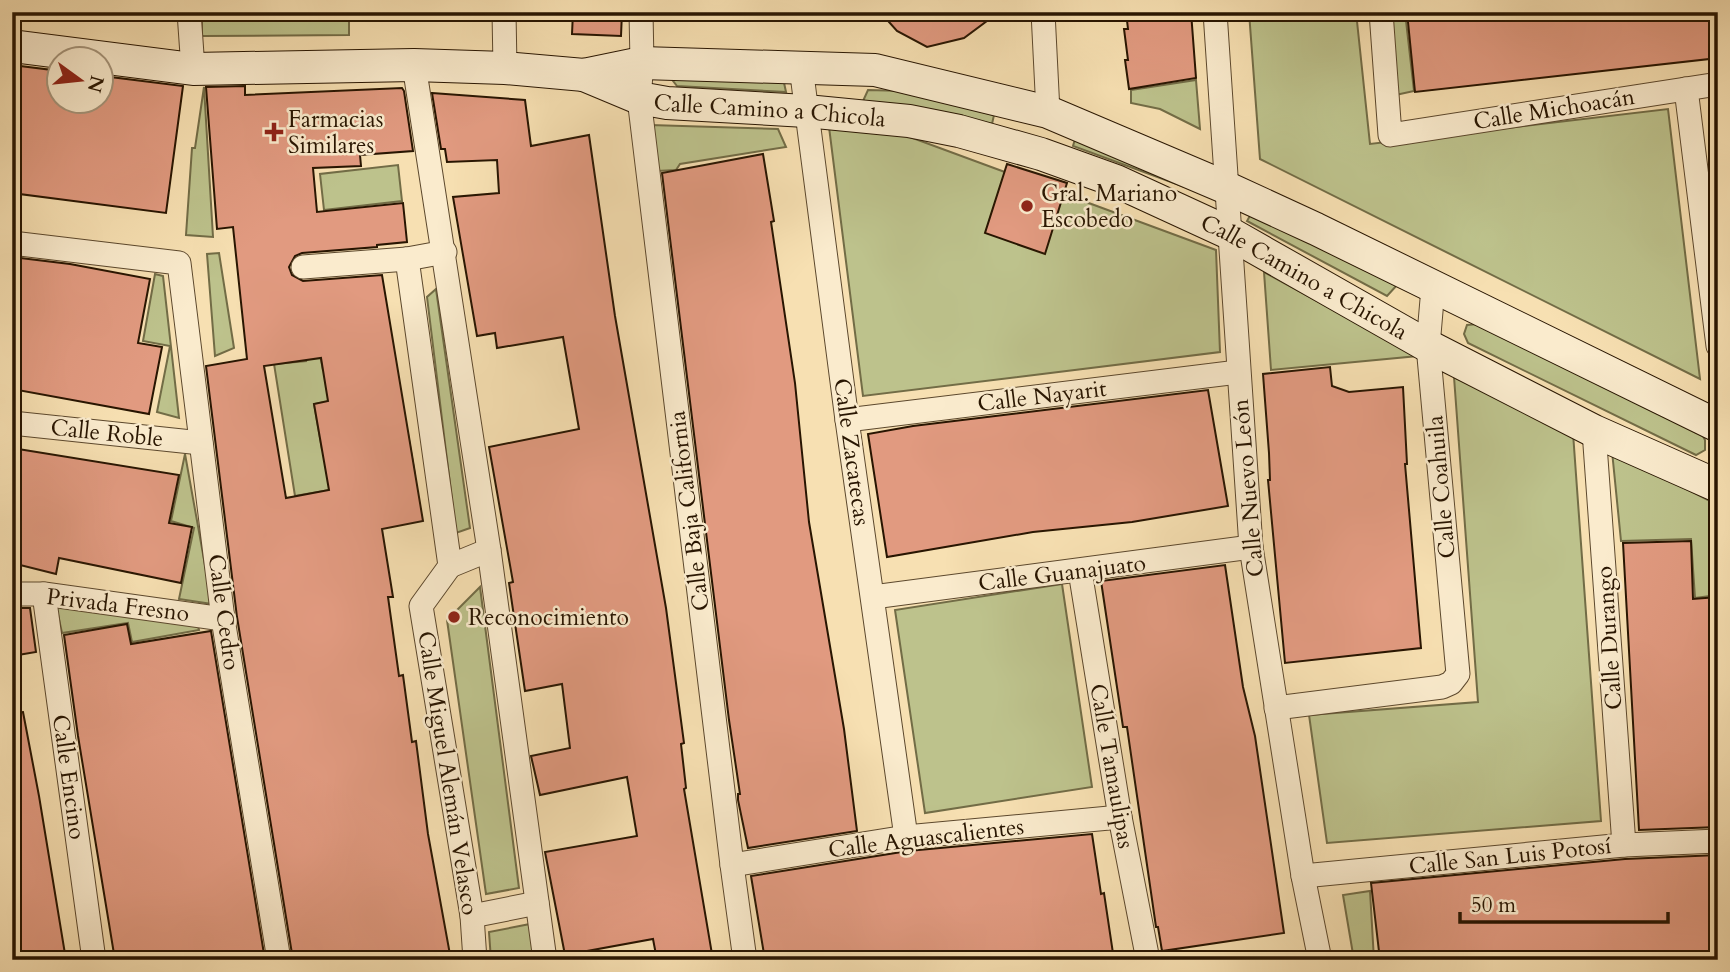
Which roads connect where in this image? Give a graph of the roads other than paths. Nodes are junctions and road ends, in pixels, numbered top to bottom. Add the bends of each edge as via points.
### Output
1 (189, 12) edge
2 (504, 12) edge
3 (641, 12) edge
4 (1043, 12) edge
5 (1216, 12) edge
6 (1381, 12) edge
7 (12, 46) edge
8 (642, 63) junction
9 (414, 65) junction
10 (801, 67) junction
11 (505, 68) junction
12 (193, 69) junction
13 (584, 75) junction
14 (1718, 84) edge
15 (1686, 89) junction
16 (639, 98) junction
17 (806, 111) junction
18 (1048, 112) junction
19 (1041, 154) junction
20 (1227, 188) junction
21 (1229, 233) junction
22 (12, 243) edge
23 (445, 252) junction
24 (407, 259) junction
25 (303, 267) dead end
26 (1433, 288) junction
27 (1428, 345) junction
28 (1718, 346) edge
29 (1238, 372) junction
30 (847, 420) junction
31 (12, 423) edge
32 (1718, 426) edge
33 (1594, 432) junction
34 (201, 443) junction
35 (1716, 479) edge
36 (1251, 547) junction
37 (489, 550) junction
38 (450, 566) junction
39 (1080, 571) junction
40 (12, 594) edge
41 (44, 594) junction
42 (873, 597) junction
43 (223, 619) junction
44 (1276, 708) junction
45 (1120, 817) junction
46 (906, 836) junction
47 (1718, 841) edge
48 (1624, 845) junction
49 (732, 865) junction
50 (1303, 876) junction
51 (537, 903) junction
52 (472, 916) junction
53 (94, 960) edge
54 (279, 960) edge
55 (475, 960) edge
56 (545, 960) edge
57 (746, 960) edge
58 (1148, 960) edge
59 (1320, 960) edge

1 - 12 street
2 - 11 street
3 - 8 street, Calle Baja California
4 - 18 street
5 - 20 street, Calle Nuevo León
6 - 15 street, Calle Michoacán via 1390,135
7 - 12 street, Calle Camino a Chicola
8 - 10 street, Calle Camino a Chicola
8 - 13 street, Calle Camino a Chicola
8 - 16 street, Calle Baja California
9 - 11 street, Calle Camino a Chicola
9 - 12 street, Calle Camino a Chicola
9 - 23 street
10 - 17 street, Calle Zacatecas
10 - 18 street, Calle Camino a Chicola via 875,70
11 - 13 street, Calle Camino a Chicola
13 - 16 street, Calle Camino a Chicola
14 - 15 street, Calle Michoacán
15 - 28 street
16 - 17 street, Calle Camino a Chicola
16 - 49 street, Calle Baja California
17 - 19 street, Calle Camino a Chicola via 909,121
17 - 30 street, Calle Zacatecas
18 - 19 street
18 - 20 street, Calle Camino a Chicola
19 - 21 street, Calle Camino a Chicola via 1116,181
20 - 21 street, Calle Nuevo León
20 - 26 street, Calle Camino a Chicola
21 - 27 street, Calle Camino a Chicola
21 - 29 street, Calle Nuevo León
22 - 34 street, Calle Cedro via 179,263
23 - 24 street
23 - 37 street
24 - 25 street
24 - 38 street
26 - 27 street, Calle Coahuila
26 - 32 street, Calle Camino a Chicola
27 - 33 street, Calle Camino a Chicola
27 - 44 street, Calle Coahuila via 1458,674 1442,687
29 - 30 street, Calle Nayarit
29 - 36 street, Calle Nuevo León
30 - 42 street, Calle Zacatecas
31 - 34 street, Calle Roble
33 - 35 street, Calle Camino a Chicola
33 - 48 street, Calle Durango
34 - 43 street, Calle Cedro
36 - 39 street, Calle Guanajuato
36 - 44 street, Calle Nuevo León
37 - 38 street
37 - 51 street
38 - 52 street, Calle Miguel Alemán Velasco via 421,607
39 - 42 street, Calle Guanajuato
39 - 45 street, Calle Tamaulipas
40 - 41 street, Privada Fresno
41 - 43 street, Privada Fresno
41 - 53 street, Calle Encino
42 - 46 street, Calle Zacatecas
43 - 54 street, Calle Cedro
44 - 50 street, Calle Nuevo León
45 - 46 street, Calle Aguascalientes
45 - 58 street, Calle Tamaulipas
46 - 49 street, Calle Aguascalientes
47 - 48 street, Calle San Luis Potosí
48 - 50 street, Calle San Luis Potosí
49 - 57 street, Calle Baja California
50 - 59 street, Calle Nuevo León
51 - 52 street
51 - 56 street
52 - 55 street, Calle Miguel Alemán Velasco

